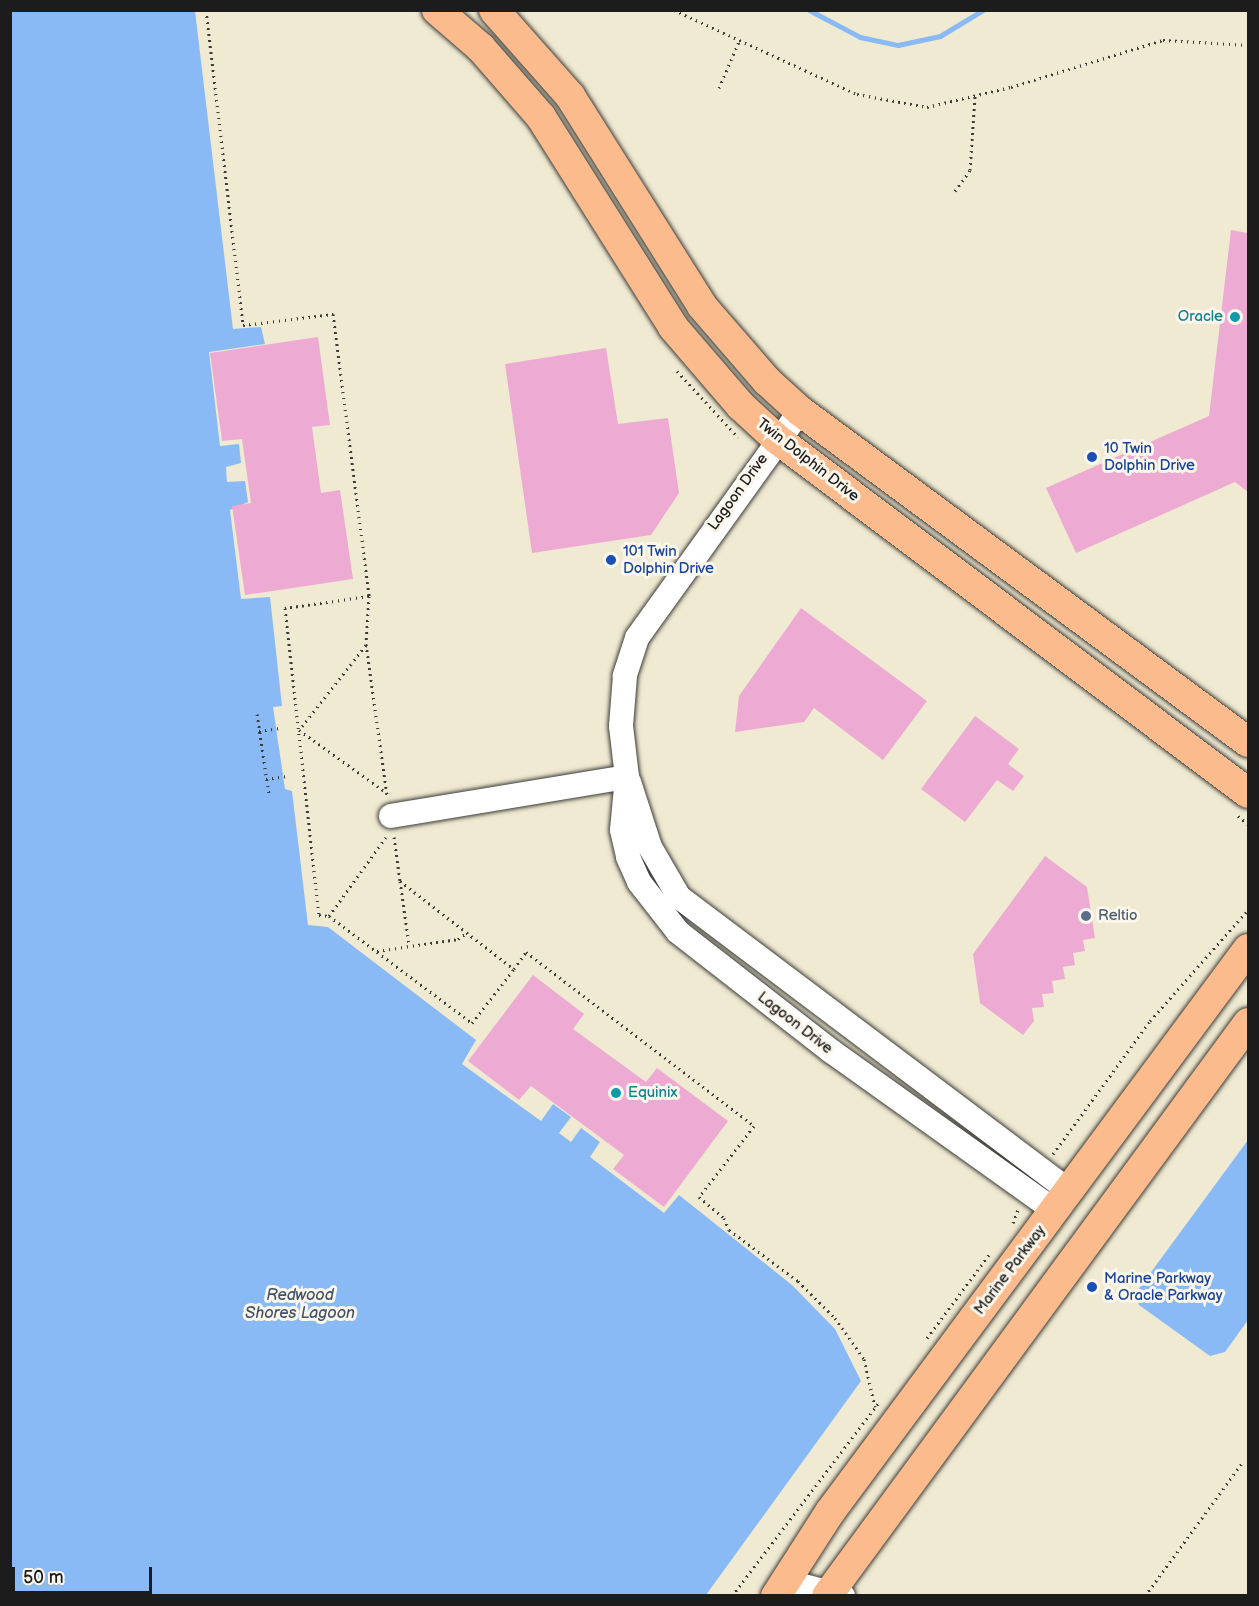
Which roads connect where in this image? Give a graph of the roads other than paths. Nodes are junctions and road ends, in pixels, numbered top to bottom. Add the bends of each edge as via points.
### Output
1 (437, 10) edge
2 (494, 10) edge
3 (800, 411) junction
4 (777, 439) junction
5 (1248, 742) edge
6 (627, 777) junction
7 (1248, 792) edge
8 (389, 805) road end
9 (1248, 949) edge
10 (1248, 1023) edge
11 (1061, 1201) junction
12 (786, 1591) edge
13 (834, 1593) edge

1 - 4 main road, Twin Dolphin Drive via 516,84 673,327
2 - 3 main road via 570,96 702,306
3 - 4 street, Lagoon Drive
3 - 5 main road
4 - 6 street, Lagoon Drive via 637,638 625,676 621,726
4 - 7 main road, Twin Dolphin Drive
6 - 8 street
6 - 11 street, Lagoon Drive via 650,847 679,897
9 - 11 main road, Marine Parkway
10 - 13 main road
11 - 12 main road, Marine Parkway
12 - 13 street

